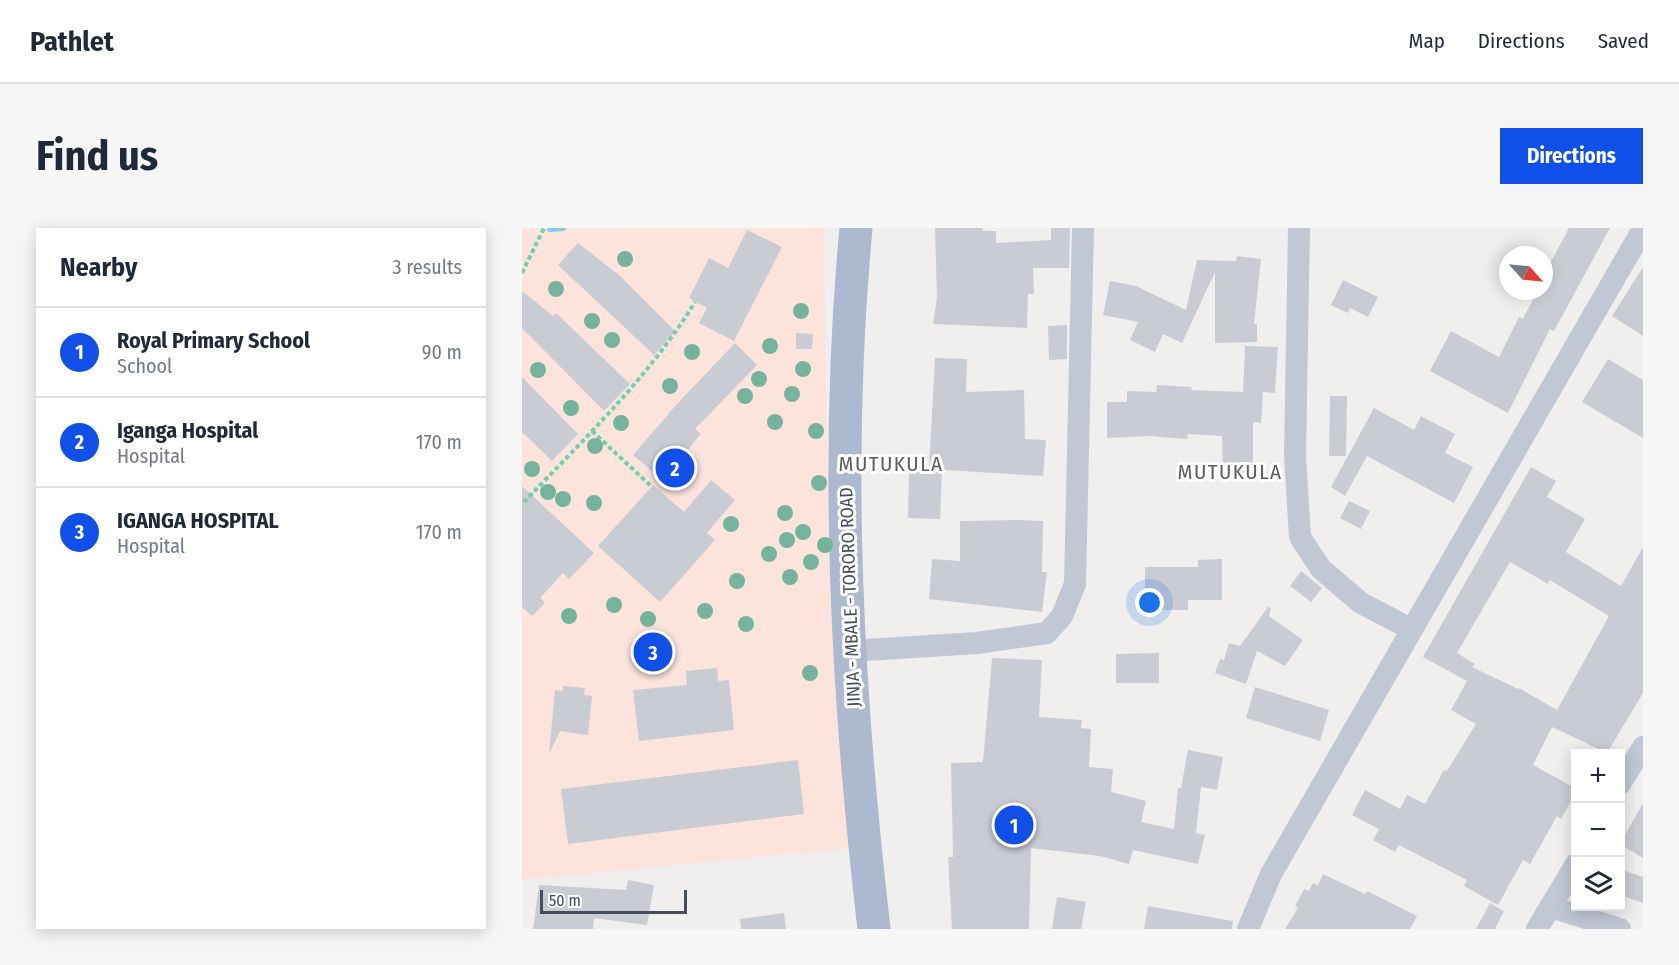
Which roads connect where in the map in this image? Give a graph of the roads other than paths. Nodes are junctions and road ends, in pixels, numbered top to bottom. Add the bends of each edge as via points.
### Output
1 (856, 228) edge
2 (1083, 228) edge
3 (1299, 228) edge
4 (1643, 229) edge
5 (1412, 629) junction
6 (850, 651) junction
7 (1643, 747) edge
8 (1625, 776) edge
9 (1571, 871) edge
10 (1551, 907) junction
11 (874, 929) edge
12 (1248, 929) edge
13 (1537, 929) edge
14 (1620, 929) edge

1 - 6 main road, JINJA - MBALE - TORORO ROAD via 847,321 845,404
2 - 6 street via 1075,584 1062,616 1047,633 977,643
3 - 5 street via 1295,456 1300,537 1321,569 1361,603
4 - 5 street
5 - 12 street via 1271,874
6 - 11 main road, JINJA - MBALE - TORORO ROAD via 856,759
7 - 8 street
9 - 10 street
10 - 13 street
10 - 14 street

